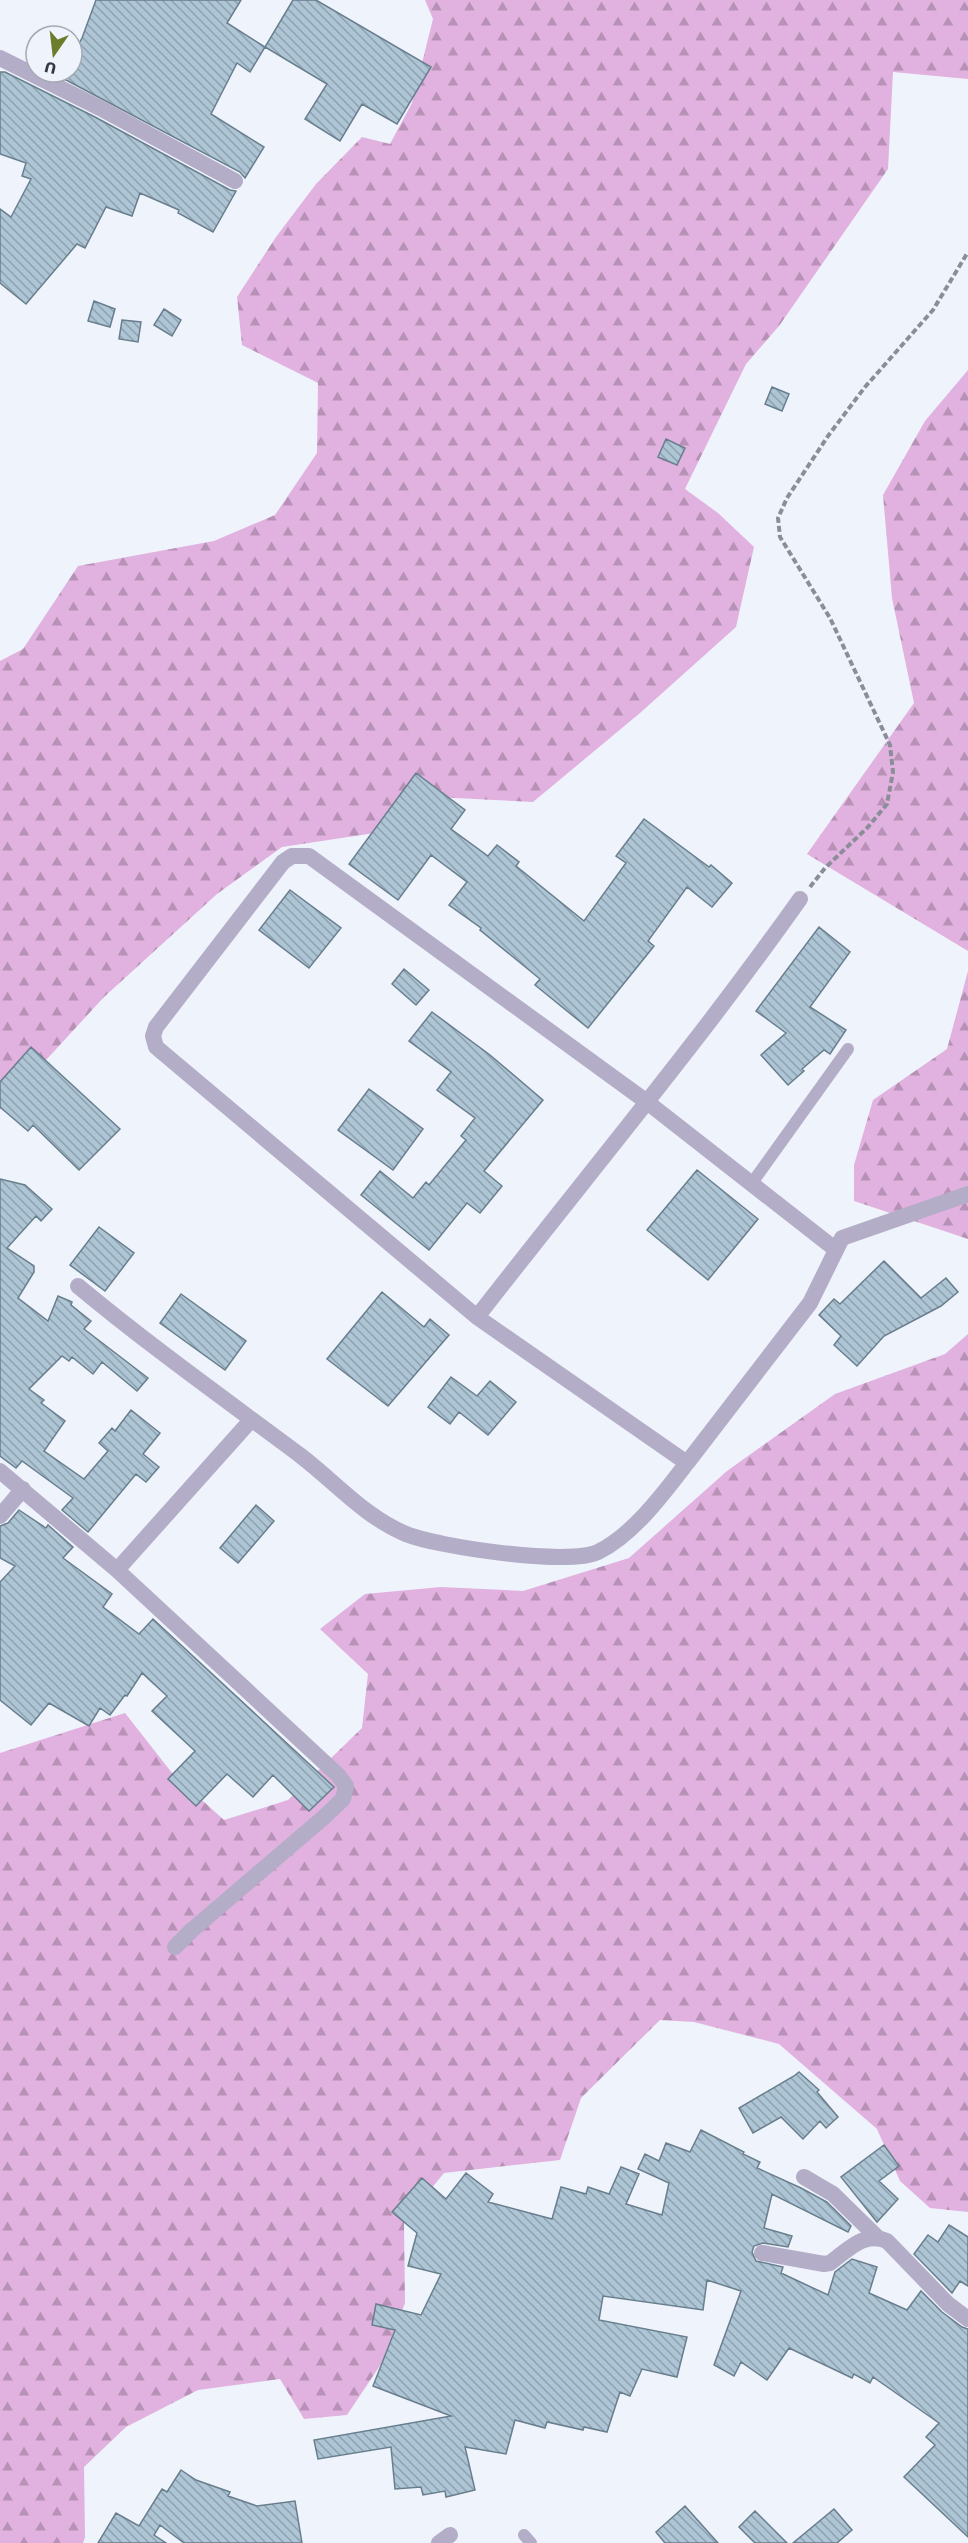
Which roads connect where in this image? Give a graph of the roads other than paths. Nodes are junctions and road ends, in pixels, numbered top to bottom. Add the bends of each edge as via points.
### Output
1 (0, 58) edge
2 (235, 181) dead end
3 (800, 899) road end
4 (848, 1049) dead end
5 (647, 1102) junction
6 (752, 1183) junction
7 (968, 1194) edge
8 (835, 1249) junction
9 (78, 1286) dead end
10 (477, 1317) junction
11 (251, 1420) junction
12 (687, 1463) junction
13 (0, 1471) edge
14 (23, 1489) junction
15 (0, 1516) edge
16 (117, 1570) junction
17 (175, 1947) dead end
18 (804, 2177) dead end
19 (877, 2237) junction
20 (762, 2253) dead end
21 (968, 2319) edge

1 - 2 street
3 - 5 street
4 - 6 lane
5 - 6 street
5 - 10 street
5 - 10 street via 316,860 302,855 283,862 156,1028 156,1047
6 - 8 street
7 - 8 street via 845,1236
8 - 12 street via 810,1303
9 - 11 street
10 - 12 street
11 - 12 street via 303,1457 366,1511 405,1534 432,1543 551,1557 597,1552 620,1537
11 - 16 street
13 - 14 street
14 - 15 street
14 - 16 street
16 - 17 street via 346,1786 343,1799 323,1818
18 - 19 street via 833,2194
19 - 20 street via 866,2238 824,2264
19 - 21 street via 887,2241 948,2304

